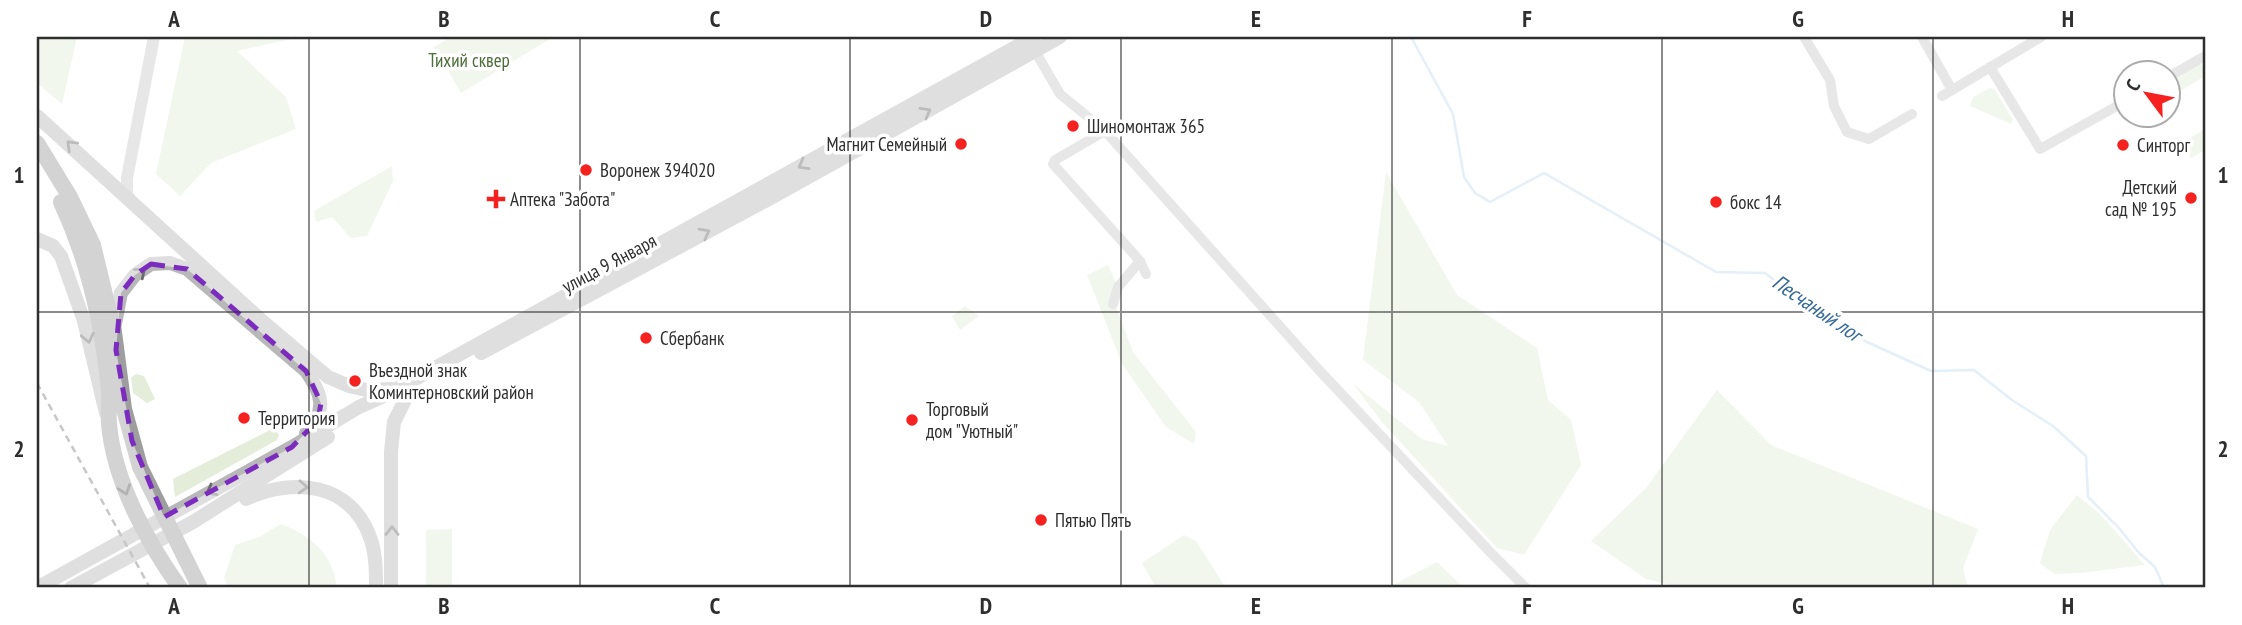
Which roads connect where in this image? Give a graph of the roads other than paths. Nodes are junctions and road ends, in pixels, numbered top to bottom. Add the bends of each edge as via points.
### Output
1 (154, 37) edge
2 (1060, 37) edge
3 (1804, 37) edge
4 (1922, 37) edge
5 (2041, 37) edge
6 (1031, 41) edge
7 (2205, 56) edge
8 (1990, 67) junction
9 (2182, 69) edge
10 (1952, 90) junction
11 (1941, 96) dead end
12 (2112, 109) edge
13 (1912, 114) dead end
14 (37, 116) edge
15 (1105, 131) junction
16 (37, 143) edge
17 (37, 161) edge
18 (130, 166) junction
19 (104, 177) junction
20 (131, 201) junction
21 (37, 239) edge
22 (1140, 261) junction
23 (1146, 274) dead end
24 (1113, 304) dead end
25 (114, 332) junction
26 (407, 389) junction
27 (108, 424) junction
28 (292, 447) junction
29 (187, 525) junction
30 (37, 586) edge
31 (199, 586) edge
32 (71, 588) edge
33 (180, 588) edge
34 (376, 588) edge
35 (391, 588) edge
36 (1526, 588) edge

1 - 18 street
2 - 6 main road, улица 9 Января
3 - 13 street via 1830,80 1834,106 1847,132 1869,139
4 - 10 street
5 - 8 street
6 - 15 street via 1060,94
6 - 26 main road, улица 9 Января
7 - 9 street
8 - 10 street
8 - 12 street via 2040,149
10 - 11 street
19 -> 14 main road
15 - 22 street via 1053,164
15 - 36 street via 1318,369
16 - 25 highway via 71,197 93,244
17 - 27 highway via 82,250 103,334 110,395
18 - 19 street
18 - 20 street via 126,187
19 - 20 main road
20 - 26 main road via 328,377 366,390
21 -> 27 main road via 61,256 84,321
22 - 23 street
22 - 24 street via 1118,287
25 -> 28 main road via 121,293 135,275 150,264 170,263 187,269 306,371 316,385 321,403 318,420
25 - 31 highway via 124,409 140,467
26 - 28 main road, улица 9 Января via 359,407
26 - 29 main road, улица 9 Января
35 -> 26 main road via 391,452 394,422
27 -> 33 highway via 131,506
28 -> 30 main road, улица 9 Января
29 - 32 main road
29 -> 34 main road via 264,491 314,487 341,500 366,527

